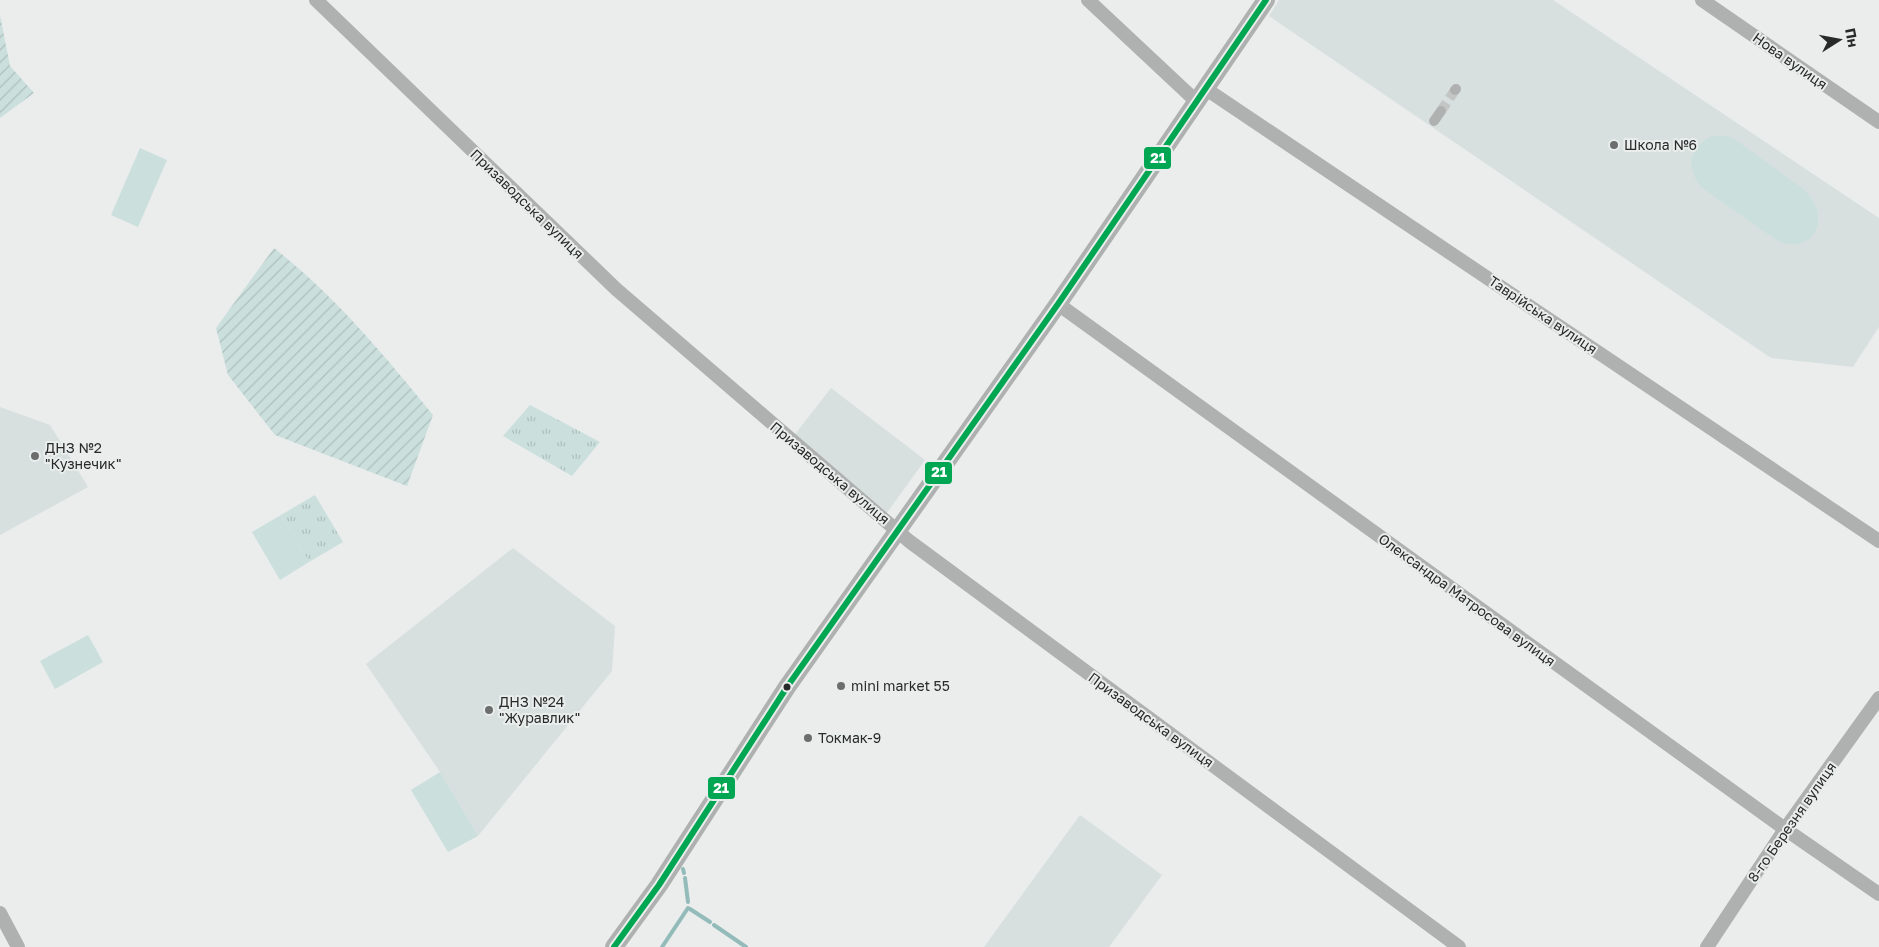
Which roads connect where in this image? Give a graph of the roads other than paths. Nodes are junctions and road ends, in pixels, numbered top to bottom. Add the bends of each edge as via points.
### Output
1 (316, 0) edge
2 (1088, 0) edge
3 (1266, 0) edge
4 (1702, 0) edge
5 (1202, 95) junction
6 (1441, 111) tunnel mouth
7 (1434, 121) dead end
8 (1879, 122) edge
9 (1058, 304) junction
10 (898, 532) junction
11 (1879, 541) edge
12 (1879, 698) edge
13 (1785, 829) junction
14 (1879, 894) edge
15 (0, 913) edge
16 (18, 947) edge
17 (614, 947) edge
18 (1459, 947) edge
19 (1707, 947) edge

1 - 10 street, Призаводська вулиця via 616,289
2 - 5 street, Таврійська вулиця
3 - 5 street
4 - 8 street, Нова вулиця
5 - 9 street
5 - 11 street, Таврійська вулиця
6 - 7 street
9 - 10 street
9 - 13 street, Олександра Матросова вулиця
10 - 17 street via 787,687 659,885
10 - 18 street, Призаводська вулиця
12 - 13 street, 8-го Березня вулиця
13 - 14 street, Олександра Матросова вулиця
13 - 19 street, 8-го Березня вулиця
15 - 16 street

